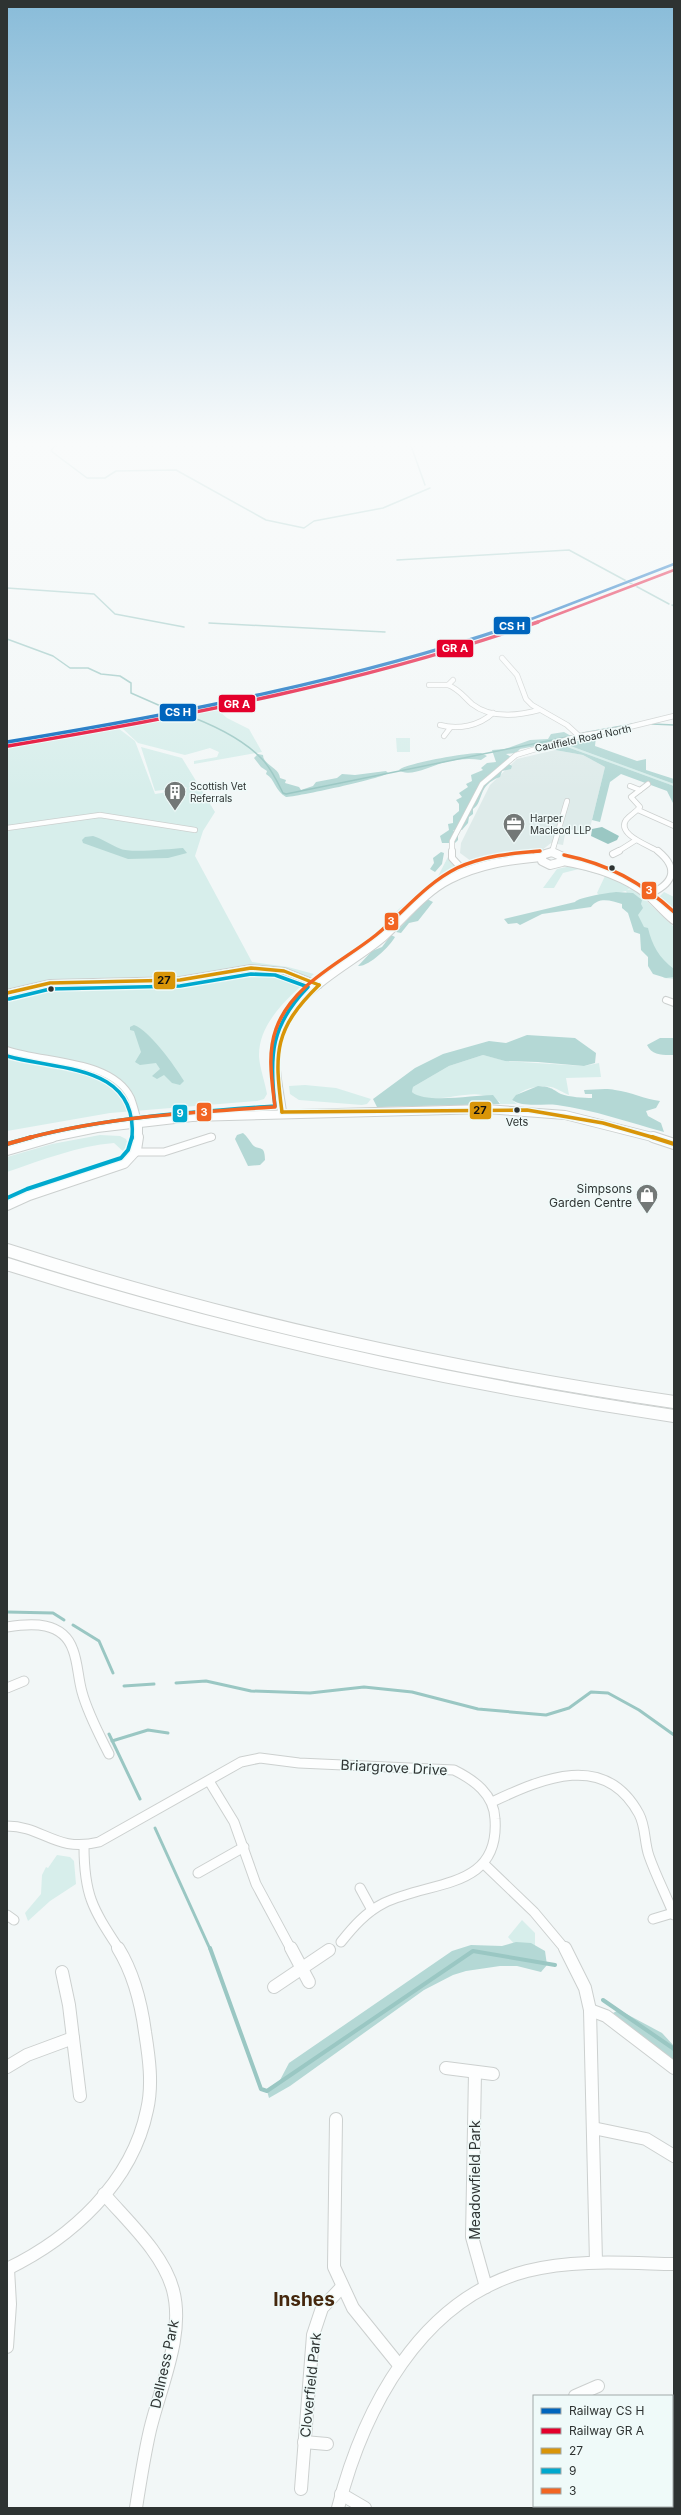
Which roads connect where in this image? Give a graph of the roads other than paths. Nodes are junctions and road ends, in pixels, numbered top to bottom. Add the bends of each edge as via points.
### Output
1 (502, 658) dead end
2 (453, 680) dead end
3 (429, 685) dead end
4 (448, 685) junction
5 (539, 710) junction
6 (493, 713) junction
7 (674, 716) edge
8 (440, 725) dead end
9 (450, 728) junction
10 (444, 736) dead end
11 (579, 736) junction
12 (648, 784) dead end
13 (630, 786) dead end
14 (640, 790) junction
15 (567, 800) dead end
16 (638, 810) junction
17 (674, 827) edge
18 (7, 828) edge
19 (548, 829) dead end
20 (195, 830) dead end
21 (559, 830) junction
22 (669, 832) dead end
23 (636, 840) junction
24 (618, 850) junction
25 (552, 852) junction
26 (626, 853) dead end
27 (612, 854) dead end
28 (674, 856) edge
29 (541, 857) junction
30 (667, 858) junction
31 (563, 861) junction
32 (464, 871) junction
33 (647, 895) junction
34 (674, 920) edge
35 (319, 985) junction
36 (7, 993) edge
37 (666, 1000) dead end
38 (674, 1003) edge
39 (7, 1050) edge
40 (282, 1112) junction
41 (138, 1122) junction
42 (212, 1137) dead end
43 (674, 1144) edge
44 (7, 1150) edge
45 (136, 1152) junction
46 (7, 1205) edge
47 (7, 1244) edge
48 (7, 1250) edge
49 (32, 1258) junction
50 (7, 1264) edge
51 (674, 1402) edge
52 (674, 1416) edge
53 (7, 1627) edge
54 (24, 1681) dead end
55 (7, 1688) edge
56 (109, 1754) dead end
57 (209, 1781) junction
58 (492, 1802) junction
59 (7, 1826) edge
60 (84, 1846) junction
61 (244, 1847) junction
62 (484, 1864) junction
63 (198, 1873) dead end
64 (360, 1888) dead end
65 (372, 1910) junction
66 (674, 1914) edge
67 (653, 1919) dead end
68 (340, 1942) dead end
69 (329, 1950) dead end
70 (302, 1969) junction
71 (62, 1972) dead end
72 (309, 1982) dead end
73 (274, 1987) dead end
74 (589, 2006) junction
75 (73, 2038) junction
76 (7, 2067) edge
77 (446, 2068) dead end
78 (674, 2068) edge
79 (474, 2072) junction
80 (493, 2074) dead end
81 (80, 2096) dead end
82 (336, 2119) dead end
83 (593, 2128) junction
84 (674, 2156) edge
85 (104, 2194) junction
86 (596, 2262) junction
87 (674, 2264) edge
88 (8, 2269) edge
89 (486, 2287) junction
90 (340, 2289) junction
91 (7, 2347) edge
92 (399, 2365) junction
93 (598, 2386) dead end
94 (577, 2395) edge
95 (304, 2442) junction
96 (328, 2444) dead end
97 (301, 2488) dead end
98 (341, 2494) junction
99 (136, 2508) edge
100 (338, 2508) edge
101 (365, 2508) edge

1 - 5 street via 517,675 526,699
2 - 4 street
3 - 4 street
4 - 6 street via 461,690 475,706
5 - 6 street via 519,714
5 - 11 street via 567,725
6 - 9 street via 480,723
7 - 11 street, Caulfield Road North
8 - 9 street
9 - 10 street
11 - 32 street, Caulfield Road North via 516,754 482,784 450,848 452,858
12 - 14 street
13 - 14 street
14 - 16 street via 631,798 639,805
15 - 21 street
16 - 17 street
16 - 23 street via 626,819 624,824 624,830
17 - 22 street
18 - 20 street via 104,815
19 - 21 street
21 - 25 street
23 - 24 street
23 - 30 street
24 - 26 street
24 - 27 street
25 - 29 street
25 - 31 street via 561,855
28 - 30 street
29 - 31 street via 544,863 550,865
29 - 32 street via 502,860
30 - 33 street via 673,870 672,878 668,885
31 - 33 street via 603,869 629,882
32 - 35 street via 436,887 386,934
33 - 34 street
35 - 36 street via 286,971 243,968 178,980 56,982
35 - 40 street via 287,1018 279,1037 277,1079
37 - 38 street
39 - 41 street via 37,1058 76,1063 104,1072 126,1089 134,1100
40 - 41 street
40 - 43 street via 535,1111 603,1123
41 - 44 street via 77,1131
41 - 45 street via 139,1139
42 - 45 street via 158,1154
45 - 46 street via 116,1167 29,1195
47 - 49 highway
48 - 49 highway
49 - 51 highway via 207,1311 368,1349 517,1378
50 - 52 highway via 107,1296 188,1318 376,1364 512,1392
53 - 56 street via 34,1624 48,1626 61,1630 66,1636 74,1651 80,1686
54 - 55 street
57 - 58 street, Briargrove Drive via 241,1762 260,1758 299,1763 454,1770 469,1777 482,1788
57 - 60 street, Briargrove Drive via 99,1842
57 - 61 street via 234,1822
58 - 62 street, Briargrove Drive via 497,1832 494,1848
58 - 66 street via 542,1779 560,1775 579,1774 609,1782 633,1802 641,1816 650,1860
59 - 60 street via 22,1826 55,1842
60 - 85 street via 85,1883 90,1902 132,1974 140,2008 150,2084 147,2110 140,2135
61 - 63 street
61 - 70 street via 256,1884
62 - 65 street, Briargrove Drive via 465,1878 391,1900
62 - 74 street via 558,1940 582,1978
64 - 65 street
65 - 68 street, Briargrove Drive
66 - 67 street
69 - 70 street
70 - 72 street
70 - 73 street
71 - 75 street
74 - 78 street
74 - 83 street
75 - 76 street via 27,2054
75 - 81 street
77 - 79 street
79 - 80 street
79 - 89 street, Meadowfield Park via 472,2237
82 - 90 street via 334,2267
83 - 84 street via 628,2132 659,2145
83 - 86 street
85 - 88 street via 81,2221 59,2240
85 - 99 street, Dellness Park via 155,2257 173,2291 175,2316 172,2341 149,2431
86 - 87 street
86 - 89 street via 525,2271
88 - 91 street via 10,2304
89 - 92 street via 458,2306
90 - 92 street via 351,2307
90 - 95 street, Cloverfield Park via 322,2308 313,2335
92 - 98 street via 357,2444
93 - 94 street
95 - 96 street
95 - 97 street, Cloverfield Park
98 - 100 street
98 - 101 street

